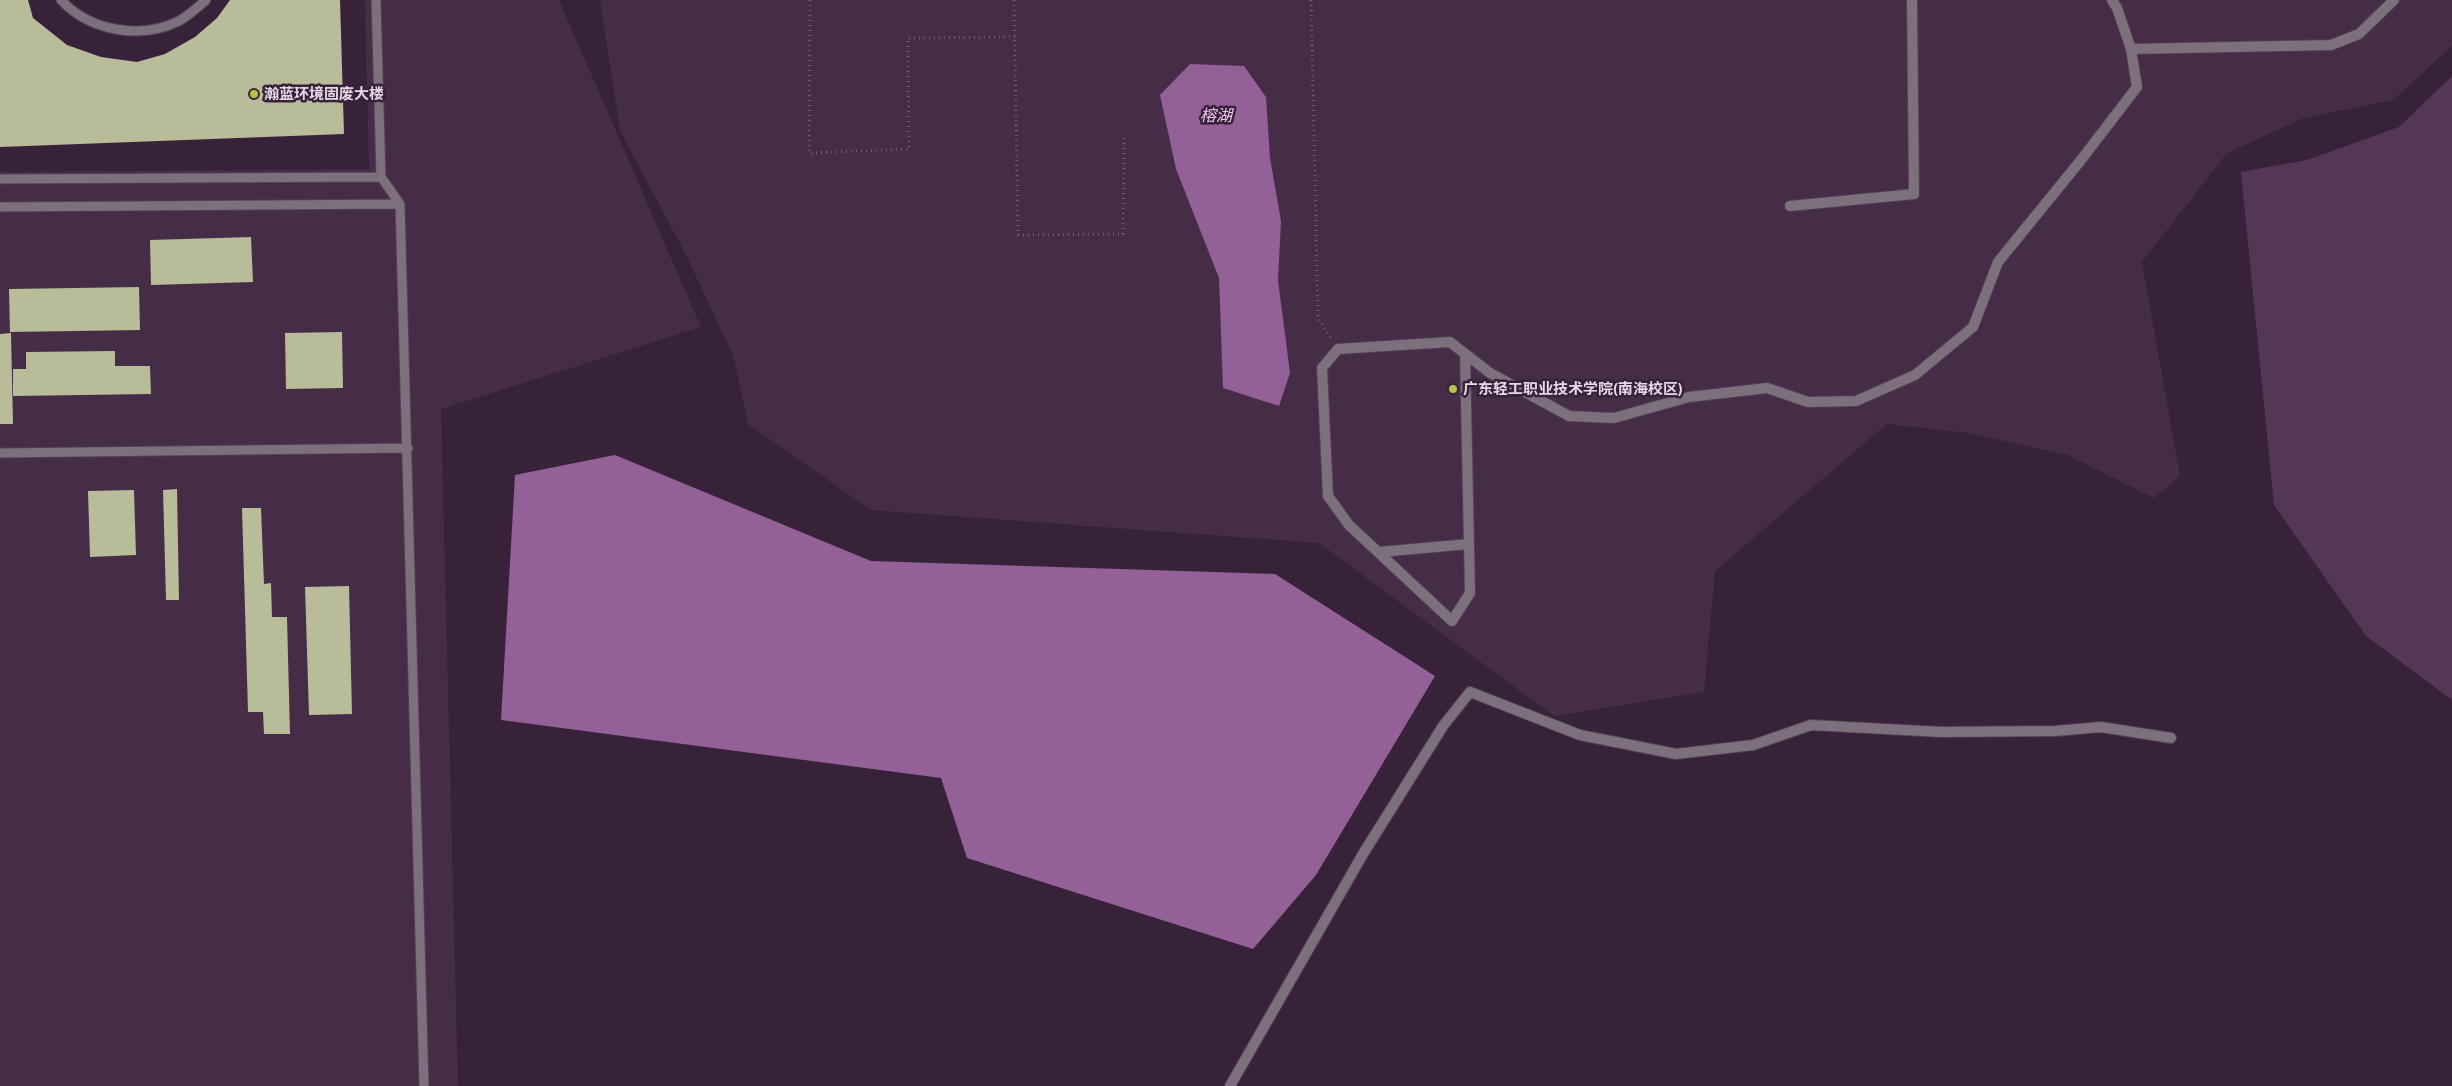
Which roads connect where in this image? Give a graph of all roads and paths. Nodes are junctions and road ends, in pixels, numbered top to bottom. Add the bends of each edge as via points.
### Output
1 (61, 0) edge
2 (206, 0) edge
3 (376, 0) edge
4 (810, 0) edge
5 (1014, 0) edge
6 (1311, 0) edge
7 (1912, 0) edge
8 (2112, 0) edge
9 (2394, 0) edge
10 (1015, 37) junction
11 (2131, 49) junction
12 (1124, 135) dead end
13 (381, 177) junction
14 (0, 179) edge
15 (400, 204) junction
16 (1790, 206) dead end
17 (0, 207) edge
18 (1338, 350) junction
19 (1465, 354) junction
20 (408, 448) junction
21 (0, 453) edge
22 (1469, 544) junction
23 (1378, 552) junction
24 (2171, 738) dead end
25 (424, 1086) edge
26 (1230, 1086) edge

1 - 2 lane via 71,11 95,24 138,33 178,21
3 - 13 lane
4 - 10 path via 809,153 909,149 908,38
5 - 10 path
6 - 18 path via 1318,318
7 - 16 street via 1914,194
8 - 11 street
9 - 11 street via 2359,34 2331,45
10 - 12 path via 1018,235 1123,234
11 - 19 street via 2137,86 1998,262 1973,327 1915,375 1856,401 1808,402 1767,388 1689,397 1614,418 1569,416 1490,373
13 - 14 lane
13 - 15 lane
15 - 17 lane
15 - 20 lane
18 - 19 street via 1450,342
18 - 23 street via 1322,368 1328,496 1349,525
19 - 22 street
20 - 21 lane
20 - 25 lane
22 - 23 street
22 - 23 street via 1470,593 1452,621
24 - 26 street via 2101,727 2055,731 1941,732 1812,725 1752,744 1676,754 1580,735 1470,692 1443,726 1363,854

